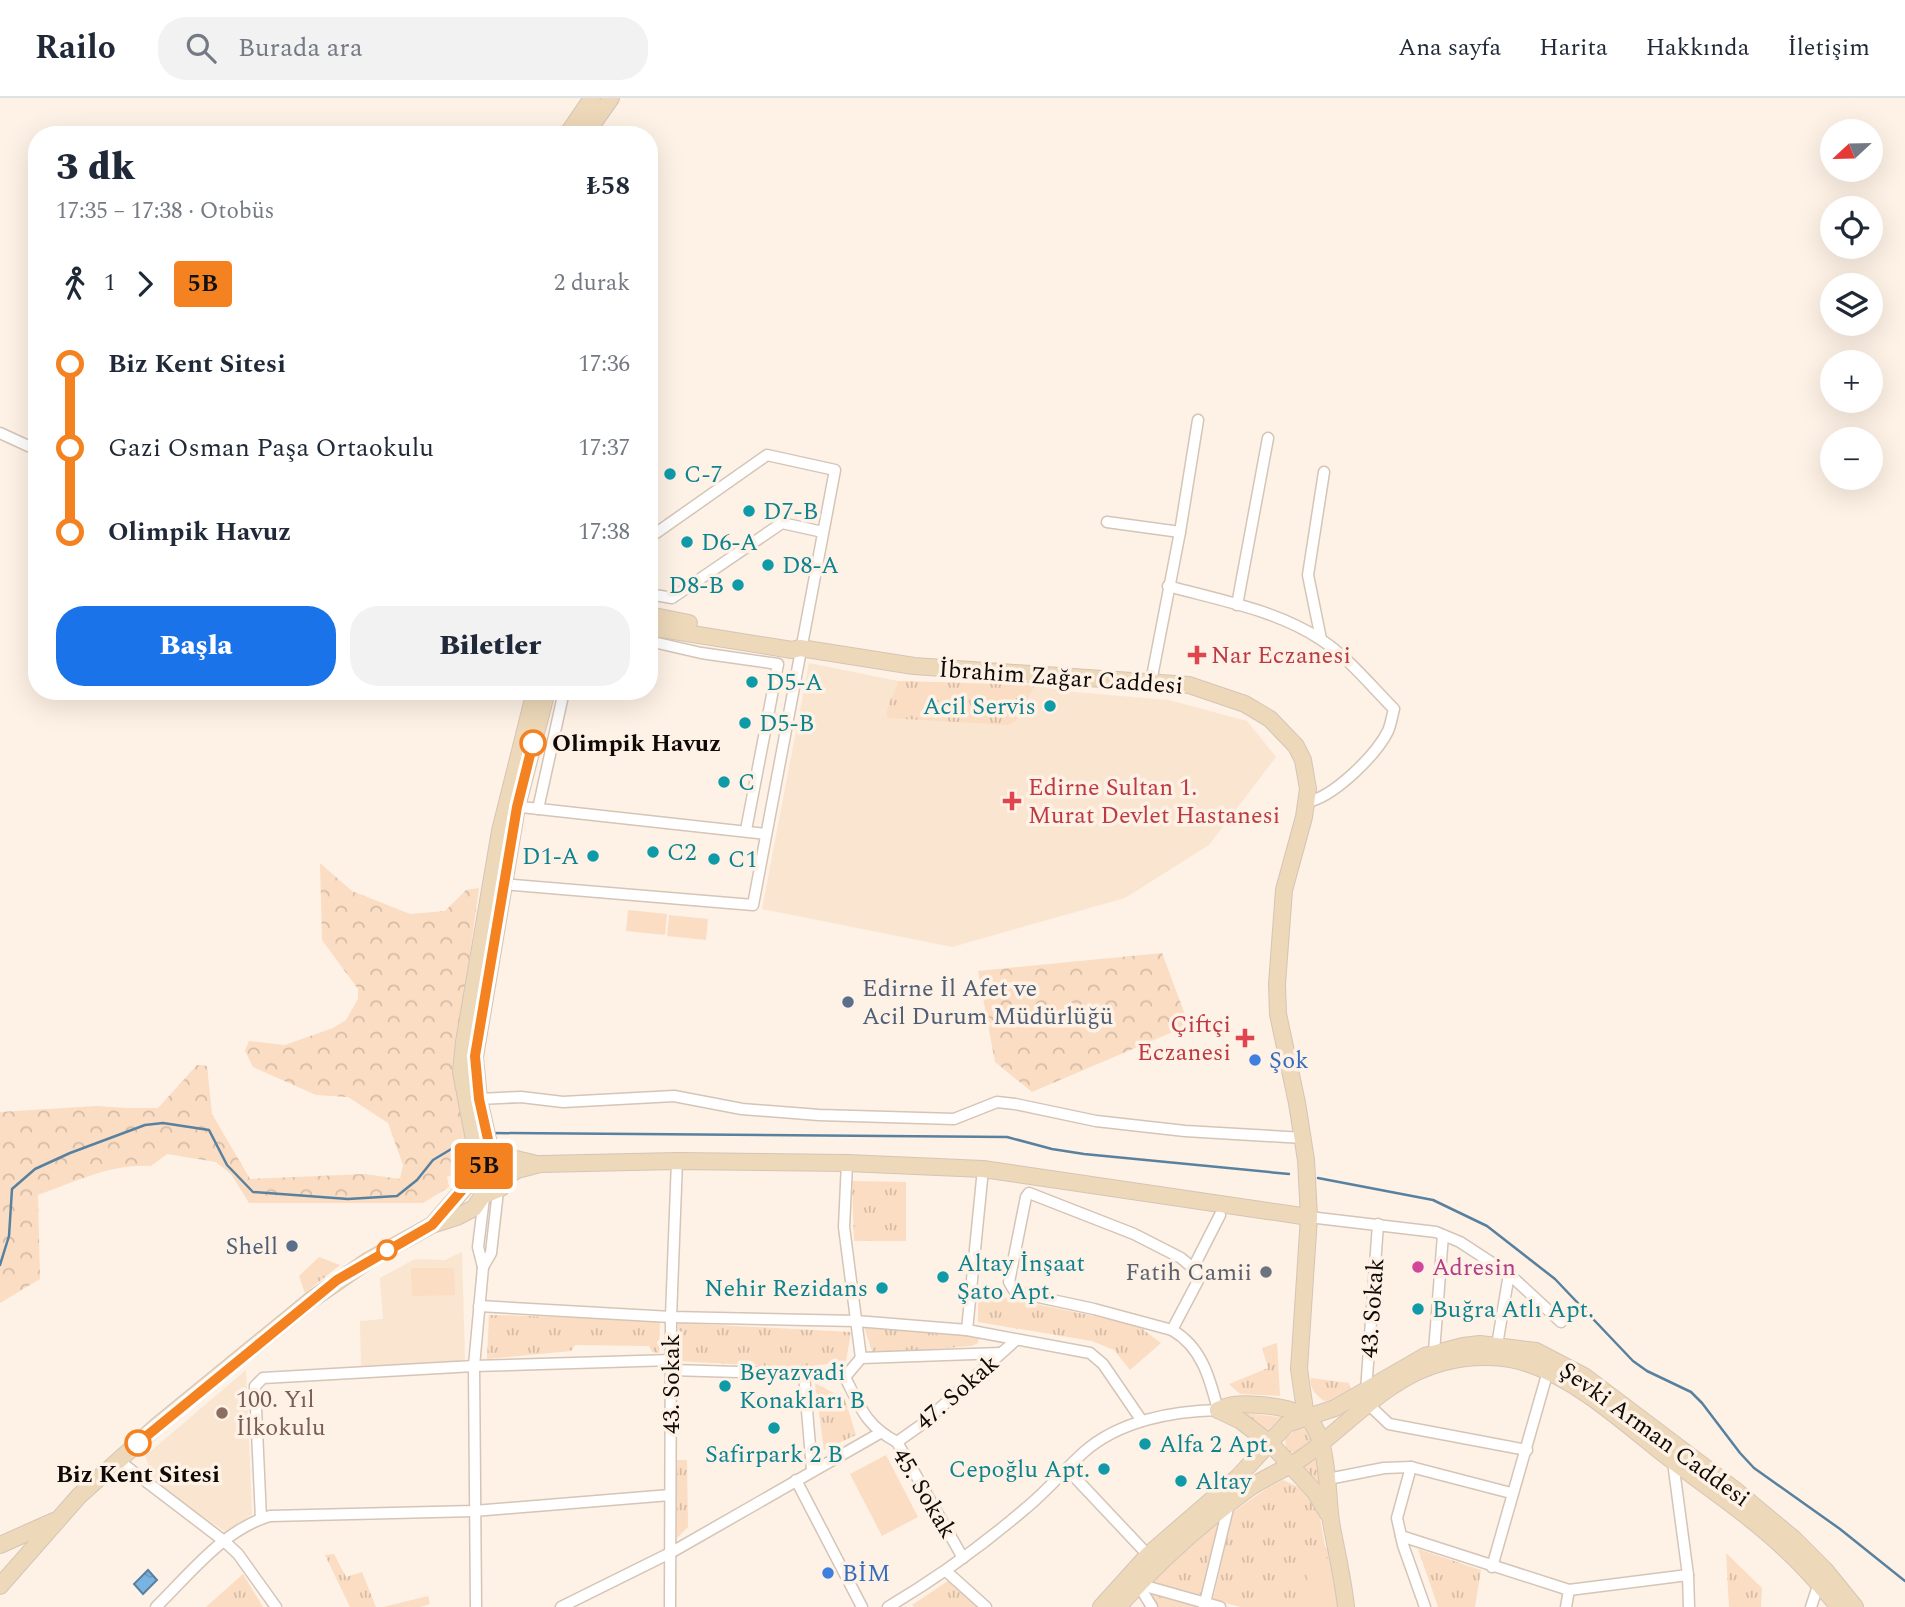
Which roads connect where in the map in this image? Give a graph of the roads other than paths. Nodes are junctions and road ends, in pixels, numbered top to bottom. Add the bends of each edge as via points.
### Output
1 (592, 98) edge
2 (611, 98) edge
3 (572, 126) edge
4 (592, 126) edge
5 (1198, 420) dead end
6 (0, 433) edge
7 (1268, 438) dead end
8 (28, 446) edge
9 (1324, 472) dead end
10 (1107, 522) dead end
11 (823, 531) junction
12 (658, 532) edge
13 (1180, 532) junction
14 (1168, 586) junction
15 (658, 596) edge
16 (672, 598) junction
17 (1237, 605) junction
18 (658, 617) edge
19 (669, 619) junction
20 (658, 628) edge
21 (1321, 639) junction
22 (658, 643) edge
23 (800, 648) junction
24 (1151, 682) junction
25 (533, 700) edge
26 (544, 700) edge
27 (562, 700) edge
28 (1307, 802) junction
29 (511, 806) junction
30 (538, 809) junction
31 (746, 830) junction
32 (766, 834) junction
33 (503, 884) junction
34 (479, 1099) junction
35 (1304, 1138) junction
36 (677, 1161) junction
37 (847, 1163) junction
38 (982, 1169) junction
39 (477, 1174) junction
40 (496, 1182) junction
41 (1220, 1215) dead end
42 (1309, 1217) junction
43 (1378, 1224) junction
44 (432, 1225) junction
45 (1443, 1235) junction
46 (1193, 1268) junction
47 (1510, 1274) junction
48 (478, 1307) junction
49 (671, 1317) junction
50 (856, 1321) junction
51 (1561, 1322) dead end
52 (967, 1330) junction
53 (1172, 1330) junction
54 (1016, 1340) junction
55 (1497, 1345) junction
56 (1434, 1352) junction
57 (1001, 1353) junction
58 (861, 1358) junction
59 (672, 1365) junction
60 (474, 1366) junction
61 (1548, 1371) junction
62 (804, 1374) junction
63 (845, 1377) junction
64 (1367, 1397) junction
65 (1218, 1410) junction
66 (1306, 1417) junction
67 (1142, 1421) junction
68 (880, 1433) junction
69 (897, 1442) junction
70 (1321, 1442) junction
71 (1271, 1444) junction
72 (1527, 1450) junction
73 (118, 1460) junction
74 (1674, 1462) junction
75 (1291, 1464) junction
76 (1411, 1467) junction
77 (1067, 1469) junction
78 (812, 1470) junction
79 (1328, 1479) junction
80 (796, 1480) junction
81 (1511, 1493) junction
82 (670, 1495) junction
83 (1229, 1504) junction
84 (474, 1511) junction
85 (59, 1518) junction
86 (261, 1519) junction
87 (1331, 1519) junction
88 (1401, 1536) junction
89 (224, 1541) junction
90 (0, 1545) edge
91 (672, 1552) junction
92 (1148, 1555) junction
93 (963, 1558) junction
94 (1492, 1567) junction
95 (946, 1571) junction
96 (1688, 1575) junction
97 (1, 1582) edge
98 (1819, 1583) junction
99 (1139, 1584) junction
100 (1569, 1590) junction
101 (1205, 1605) edge
102 (156, 1607) edge
103 (276, 1607) edge
104 (476, 1607) edge
105 (561, 1607) edge
106 (670, 1607) edge
107 (862, 1607) edge
108 (890, 1607) edge
109 (986, 1607) edge
110 (1101, 1607) edge
111 (1118, 1607) edge
112 (1153, 1607) edge
113 (1220, 1607) edge
114 (1346, 1607) edge
115 (1425, 1607) edge
116 (1566, 1607) edge
117 (1689, 1607) edge
118 (1811, 1607) edge
119 (1839, 1607) edge
120 (1856, 1607) edge

1 - 3 main road
2 - 4 main road
5 - 13 street
6 - 8 street
7 - 17 street
9 - 21 street via 1308,575
10 - 13 street
11 - 12 street via 835,470 767,455
11 - 16 street via 782,523
11 - 23 street
13 - 14 street
14 - 17 street
14 - 24 street
15 - 16 street
16 - 19 street
17 - 21 street via 1291,623
18 - 19 main road, İbrahim Zağar Caddesi
19 - 23 main road, İbrahim Zağar Caddesi
20 - 23 main road, İbrahim Zağar Caddesi
21 - 28 street via 1394,709 1389,730 1370,756 1321,799
22 - 31 street via 778,664
23 - 24 main road, İbrahim Zağar Caddesi via 914,666
23 - 32 street
24 - 28 main road, İbrahim Zağar Caddesi via 1189,685 1245,704 1270,719 1289,737 1303,760
25 - 29 main road
26 - 29 main road
27 - 30 street
28 - 35 main road, İbrahim Zağar Caddesi via 1284,890 1277,984 1278,1014
29 - 30 street
29 - 33 main road
29 - 39 main road via 461,1072
30 - 31 street
31 - 32 street
32 - 33 street via 753,905
33 - 34 main road via 475,1056
34 - 35 street via 563,1102 674,1096 742,1109 954,1119 997,1102 1108,1123
34 - 40 main road
35 - 42 main road, İbrahim Zağar Caddesi
36 - 37 main road
36 - 40 main road via 540,1164
36 - 49 street, 43. Sokak
37 - 38 main road
37 - 50 street via 844,1227
38 - 42 main road
38 - 52 street
39 - 40 main road via 485,1166
39 - 44 main road
40 - 44 main road via 474,1208
40 - 48 street via 491,1253 483,1267
41 - 46 street
42 - 43 street
42 - 66 main road, İbrahim Zağar Caddesi via 1299,1369
43 - 45 street
43 - 64 street, 43. Sokak
44 - 73 main road via 337,1280
45 - 47 street
45 - 56 street
46 - 53 street via 1201,1275
46 - 53 street via 1134,1234 1040,1197 1026,1197 1009,1282 1015,1292
47 - 51 street
47 - 55 street
48 - 49 street
48 - 60 street
49 - 50 street
49 - 59 street, 43. Sokak
50 - 52 street
50 - 58 street
52 - 54 street
53 - 65 street via 1190,1341
54 - 57 street, 47. Sokak
54 - 67 street via 1096,1357
55 - 56 main road, Şevki Arman Caddesi
55 - 120 main road, Şevki Arman Caddesi via 1536,1351 1584,1376 1794,1539
56 - 64 main road, Şevki Arman Caddesi via 1414,1361
57 - 58 street
57 - 69 street, 47. Sokak
58 - 63 street
59 - 60 street
59 - 62 street
59 - 82 street, 43. Sokak
60 - 84 street
60 - 86 street via 263,1378 255,1386
61 - 64 main road via 1510,1360 1460,1359 1428,1367
61 - 72 street
61 - 74 main road
62 - 63 street
62 - 78 street
63 - 68 street via 866,1419
64 - 66 main road, Şevki Arman Caddesi
64 - 70 main road
64 - 72 street via 1389,1424
65 - 66 main road via 1231,1405 1269,1405
65 - 67 street
65 - 71 main road
66 - 70 main road
66 - 71 main road via 1287,1424
67 - 77 street via 1101,1440
68 - 69 street, 45. Sokak
68 - 78 street
69 - 93 street, 45. Sokak
70 - 75 main road
70 - 79 main road
71 - 75 main road
71 - 92 main road
72 - 81 street
73 - 85 main road
73 - 89 street
74 - 96 street
74 - 98 main road via 1785,1548
75 - 83 main road
75 - 87 main road
76 - 79 street
76 - 81 street
76 - 88 street via 1397,1518
77 - 92 street
77 - 93 street
78 - 80 street
79 - 87 main road
80 - 91 street
80 - 107 street
81 - 94 street
82 - 84 street
82 - 91 street, 43. Sokak
83 - 99 main road
83 - 101 street
84 - 86 street
84 - 104 street
85 - 90 main road
85 - 97 main road
86 - 89 street
87 - 114 main road
88 - 94 street
88 - 115 street
89 - 102 street
89 - 103 street
91 - 105 street
91 - 106 street, 43. Sokak
92 - 110 main road
93 - 95 street
94 - 100 street
95 - 108 street
95 - 109 street
96 - 100 street
96 - 117 street
98 - 118 street
98 - 119 main road
99 - 101 street
99 - 111 main road
99 - 112 street
100 - 116 street
101 - 113 street

